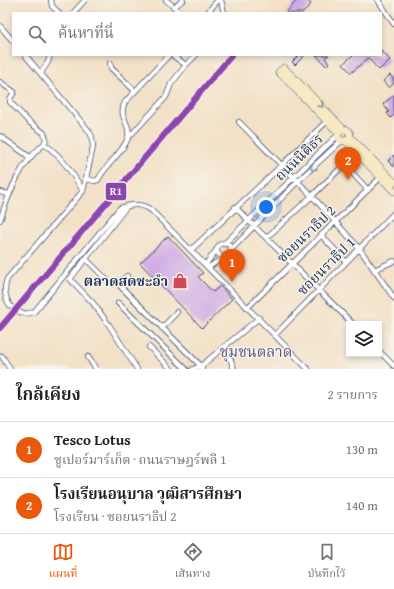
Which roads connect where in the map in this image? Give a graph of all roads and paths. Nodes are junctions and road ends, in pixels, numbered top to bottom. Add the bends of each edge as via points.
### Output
1 (51, 0) edge
2 (85, 0) edge
3 (166, 0) edge
4 (183, 0) edge
5 (219, 0) edge
6 (378, 0) edge
7 (174, 7) junction
8 (58, 12) edge
9 (74, 12) edge
10 (180, 12) edge
11 (208, 12) edge
12 (224, 12) edge
13 (394, 24) edge
14 (0, 26) edge
15 (12, 40) edge
16 (26, 56) edge
17 (50, 56) edge
18 (170, 56) edge
19 (172, 56) edge
20 (195, 56) edge
21 (110, 63) dead end
22 (186, 66) junction
23 (282, 70) dead end
24 (41, 73) junction
25 (0, 82) edge
26 (135, 91) junction
27 (305, 94) junction
28 (327, 121) junction
29 (239, 122) dead end
30 (0, 136) edge
31 (342, 136) junction
32 (129, 137) junction
33 (44, 144) junction
34 (357, 152) junction
35 (31, 158) junction
36 (282, 164) junction
37 (344, 164) junction
38 (294, 177) junction
39 (85, 178) junction
40 (387, 180) edge
41 (298, 182) junction
42 (368, 190) junction
43 (83, 191) junction
44 (394, 191) edge
45 (0, 192) edge
46 (8, 194) junction
47 (312, 196) junction
48 (127, 206) junction
49 (235, 207) junction
50 (394, 213) edge
51 (0, 220) edge
52 (248, 221) junction
53 (335, 221) junction
54 (253, 226) junction
55 (321, 235) junction
56 (266, 238) junction
57 (224, 244) junction
58 (359, 248) junction
59 (217, 249) junction
60 (191, 250) junction
61 (231, 250) junction
62 (224, 257) junction
63 (86, 259) junction
64 (394, 261) edge
65 (346, 262) junction
66 (292, 263) junction
67 (207, 266) junction
68 (374, 270) junction
69 (127, 276) dead end
70 (117, 283) junction
71 (319, 290) junction
72 (394, 298) edge
73 (118, 303) dead end
74 (248, 307) junction
75 (177, 312) dead end
76 (259, 318) junction
77 (350, 321) edge
78 (162, 328) junction
79 (275, 335) junction
80 (149, 347) dead end
81 (226, 347) junction
82 (382, 353) edge
83 (2, 356) dead end
84 (88, 357) dead end
85 (394, 366) edge
86 (202, 368) edge
87 (10, 369) edge
88 (96, 369) edge
89 (137, 369) edge
90 (170, 369) edge
91 (186, 369) edge
92 (193, 369) edge
93 (234, 369) edge
94 (308, 369) edge

1 - 8 street via 52,6
2 - 9 street
3 - 7 street
4 - 7 street
5 - 11 street
5 - 12 street
6 - 13 street
7 - 10 street
14 - 15 street
16 - 24 street
17 - 24 street
18 - 26 street
19 - 22 street
20 - 22 street
21 - 26 street via 111,68
22 - 32 street via 171,84 166,96
23 - 27 street
24 - 39 street via 92,137 93,146
25 - 33 street via 14,92 10,102 44,133
26 - 32 street via 122,108
27 - 28 street
27 -> 31 street
28 - 31 street
28 - 36 street
29 - 36 street
30 - 35 street
31 - 34 street
31 - 38 street, ถนนนิติธร
31 - 40 street
31 -> 41 street, ถนนนิติธร
32 - 39 street via 98,180
33 - 35 street
33 - 43 street via 76,178
34 - 37 street
34 - 40 street
35 - 46 street
36 - 38 street
36 - 49 street
37 - 42 street
37 - 47 street
38 - 41 street
38 - 52 street, ถนนนิติธร
39 - 43 street
40 - 42 street, ซอยนราธิป 2
40 - 44 street
41 - 47 street
41 - 54 street, ถนนนิติธร
42 - 53 street, ซอยนราธิป 2
43 - 48 street via 7,279 4,299 13,310 23,313 34,312 120,208
45 - 46 street
46 - 51 street
47 - 53 street
47 - 56 street
48 - 60 street via 146,206
48 - 63 street
49 - 52 street
49 - 60 street
50 - 58 street, ซอยนราธิป 1
52 - 54 street
52 - 57 street, ถนนนิติธร
53 - 55 street, ซอยนราธิป 2
53 - 58 street
54 - 56 street
54 - 61 street, ถนนนิติธร
55 - 65 street
55 - 66 street, ซอยนราธิป 2
56 - 66 street
57 - 59 street
57 - 61 street
58 - 65 street, ซอยนราธิป 1
58 - 68 street
59 - 62 street
59 - 67 street
60 - 67 street
61 - 62 street via 230,254
62 - 67 street
63 - 70 street via 109,282
63 - 89 street via 70,279 93,303
64 - 68 street
65 - 71 street, ซอยนราธิป 1
66 - 71 street
66 - 74 street, ซอยนราธิป 2
67 - 74 street
68 - 72 street
69 - 70 street
70 - 78 street
71 - 77 street
71 - 79 street, ซอยนราธิป 1
73 - 91 street
74 - 76 street
75 - 78 street
76 - 79 street
76 - 81 street
78 - 86 street
79 - 94 street
80 - 90 street
81 - 86 street
81 - 93 street
82 - 85 street
83 - 87 street
84 - 88 street
86 - 92 street

